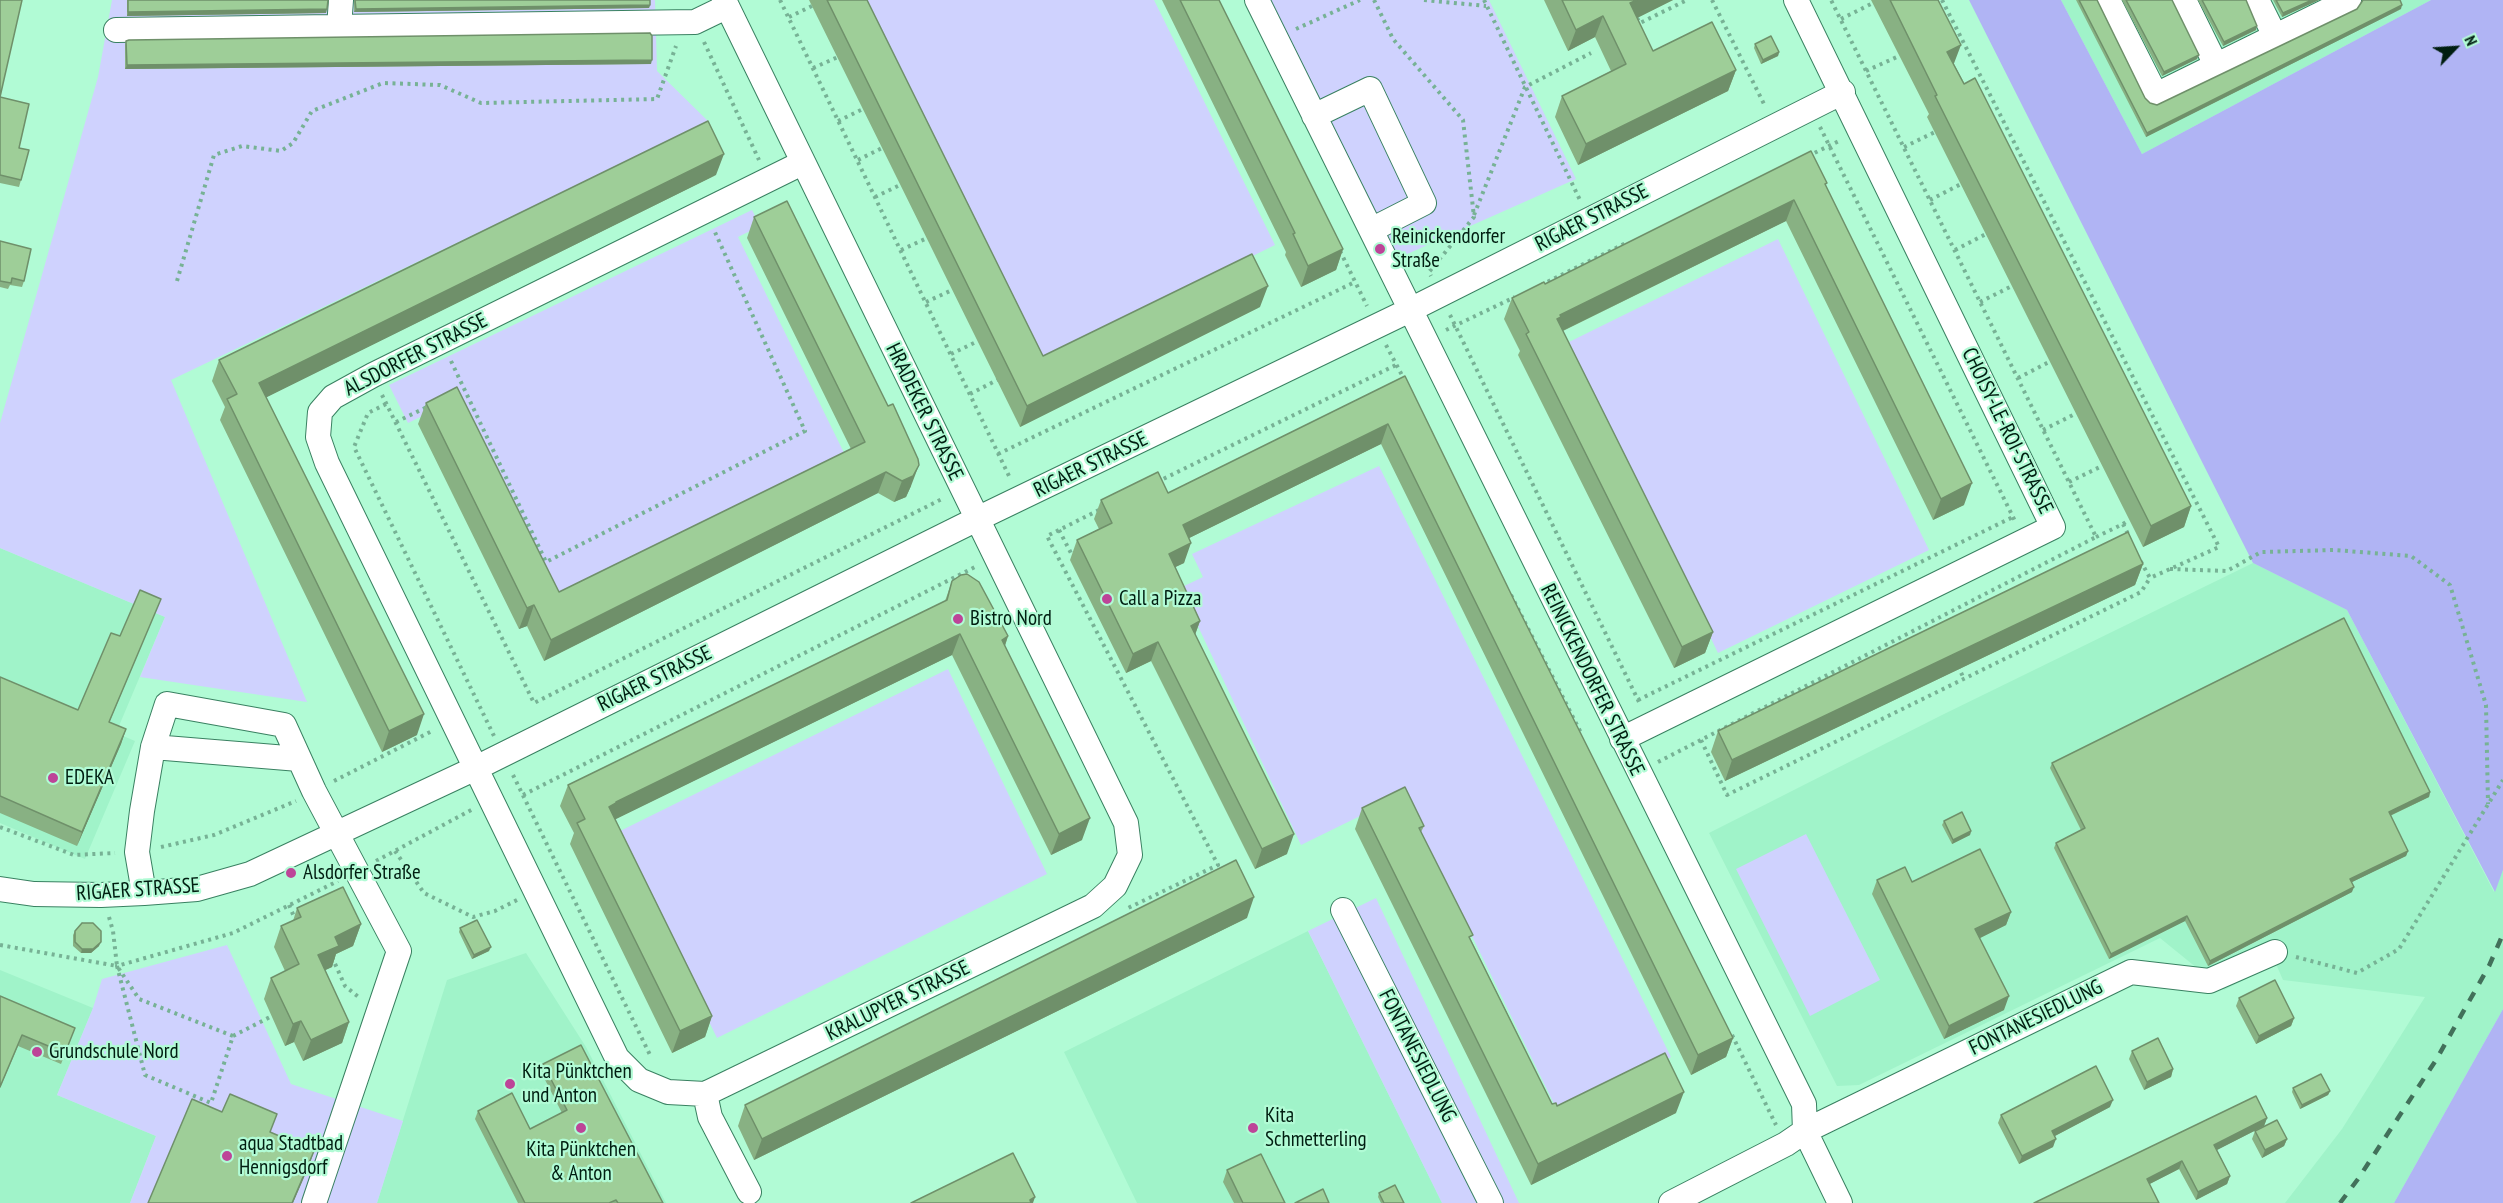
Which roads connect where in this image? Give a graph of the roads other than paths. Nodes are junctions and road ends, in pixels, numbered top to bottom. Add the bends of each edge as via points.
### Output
1 (340, 0) edge
2 (1257, 0) edge
3 (1796, 0) edge
4 (2108, 0) edge
5 (2184, 0) edge
6 (2257, 0) edge
7 (2339, 2) edge
8 (725, 3) edge
9 (339, 27) junction
10 (116, 30) dead end
11 (2275, 36) junction
12 (2216, 65) junction
13 (1843, 92) junction
14 (1314, 116) junction
15 (802, 163) junction
16 (1371, 230) junction
17 (1410, 310) junction
18 (978, 519) junction
19 (1622, 740) junction
20 (153, 747) junction
21 (299, 759) junction
22 (476, 768) junction
23 (1125, 823) joint
24 (338, 834) junction
25 (0, 889) edge
26 (144, 893) junction
27 (1343, 910) dead end
28 (2275, 951) road end
29 (617, 1058) joint
30 (705, 1094) junction
31 (1796, 1138) junction
32 (749, 1192) dead end
33 (314, 1203) edge
34 (1491, 1203) edge
35 (1671, 1203) edge
36 (1840, 1203) edge

1 - 9 street
2 - 14 street, REINICKENDORFER STRASSE
3 - 13 street, CHOISY-LE-ROI-STRASSE
4 - 12 street via 2156,95
5 - 12 street
6 - 11 street
7 - 11 street
8 - 9 street via 695,22
8 - 15 street, HRADEKER STRASSE
9 - 10 street
11 - 12 street
13 - 17 street, RIGAER STRASSE
13 - 19 street, CHOISY-LE-ROI-STRASSE via 2053,527
14 - 16 street, REINICKENDORFER STRASSE
14 - 16 street via 1370,89 1424,202
15 - 18 street, HRADEKER STRASSE
15 - 22 street, ALSDORFER STRASSE via 373,375 333,397 320,412 318,436 327,464
16 - 17 street, REINICKENDORFER STRASSE
17 - 18 street, RIGAER STRASSE
17 - 19 street, REINICKENDORFER STRASSE
18 - 22 street, RIGAER STRASSE
18 - 23 street, HRADEKER STRASSE
19 - 31 street, REINICKENDORFER STRASSE via 1804,1104
20 - 21 street
20 - 21 street via 167,704 284,725
20 - 26 street via 137,852
21 - 24 street
22 - 24 street, RIGAER STRASSE
22 - 29 street, ALSDORFER STRASSE
23 - 30 street, KRALUPYER STRASSE via 1130,855 1115,886 1093,906
24 - 26 street, RIGAER STRASSE via 249,874 197,889
24 - 33 street via 399,951
25 - 26 street, RIGAER STRASSE via 34,894
27 - 34 street, FONTANESIEDLUNG
28 - 31 street, FONTANESIEDLUNG via 2209,981 2131,972
29 - 30 street, KRALUPYER STRASSE via 639,1080 668,1092
30 - 32 street via 710,1117
31 - 35 street, FONTANESIEDLUNG
31 - 36 street

